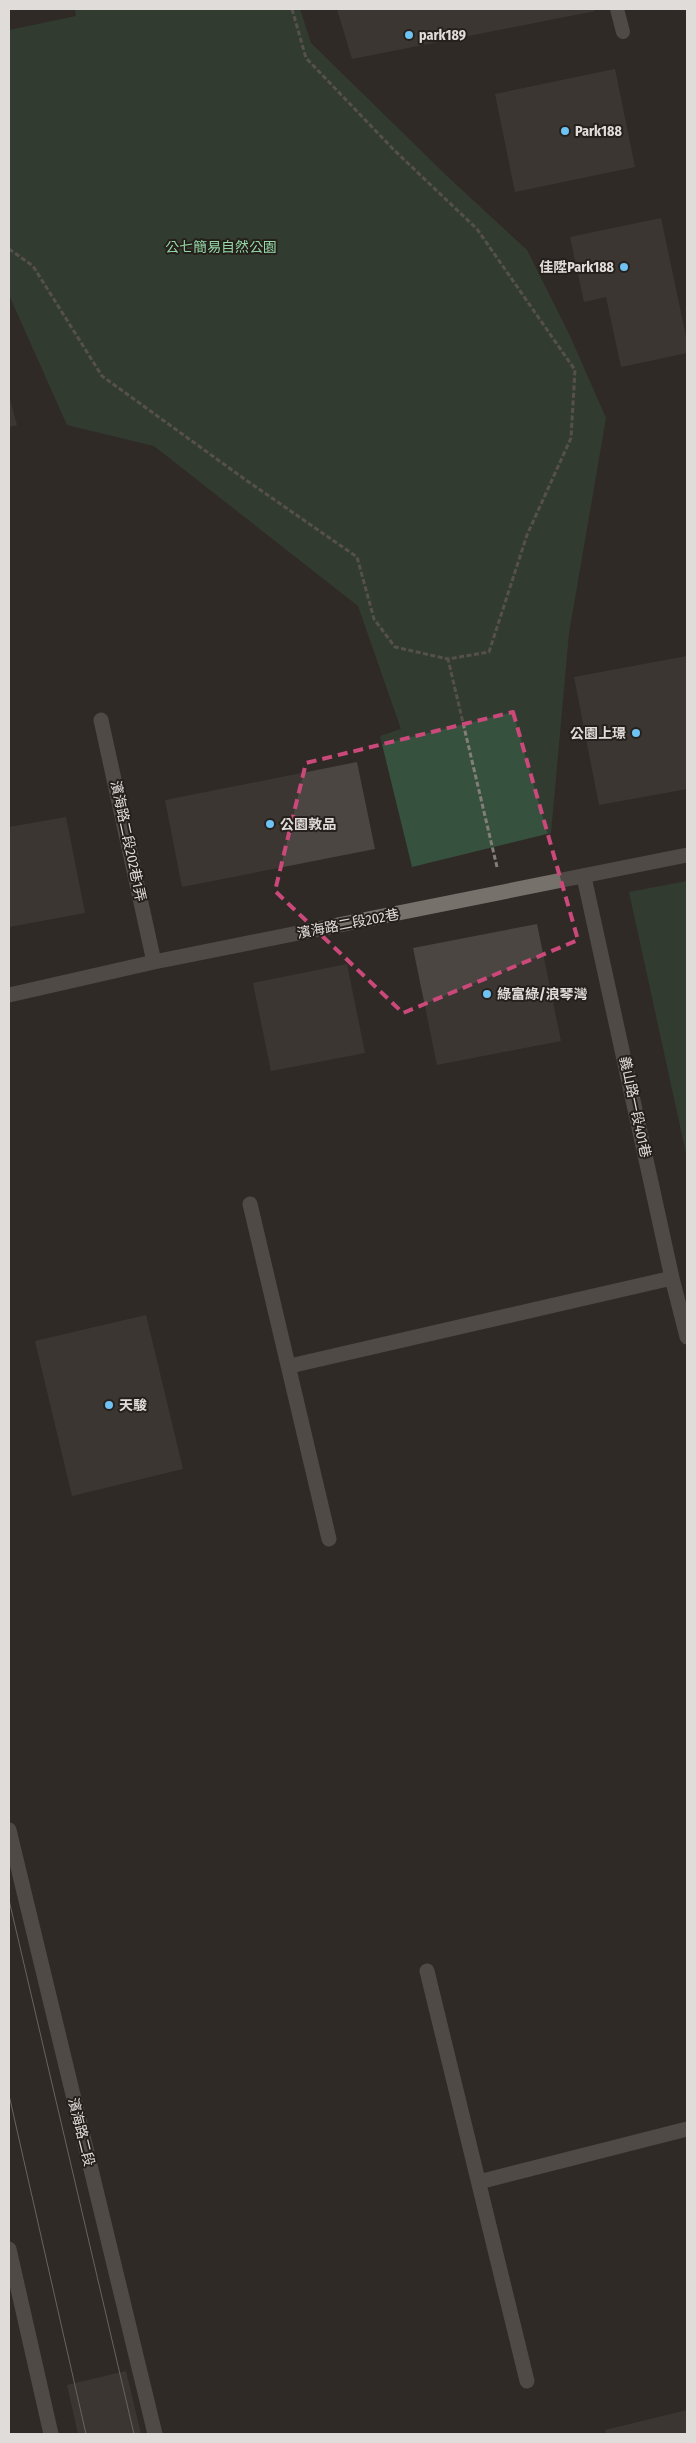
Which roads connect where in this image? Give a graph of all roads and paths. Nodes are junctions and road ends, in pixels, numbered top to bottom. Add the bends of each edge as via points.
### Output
1 (292, 9) edge
2 (617, 9) edge
3 (623, 32) dead end
4 (9, 249) edge
5 (448, 659) junction
6 (101, 720) dead end
7 (687, 855) edge
8 (498, 872) dead end
9 (584, 877) junction
10 (154, 962) junction
11 (9, 995) edge
12 (250, 1204) dead end
13 (672, 1278) junction
14 (687, 1337) edge
15 (290, 1366) junction
16 (329, 1539) dead end
17 (9, 1830) edge
18 (427, 1971) dead end
19 (687, 2129) edge
20 (479, 2182) junction
21 (9, 2250) edge
22 (527, 2381) dead end
23 (50, 2434) edge
24 (155, 2434) edge

1 - 5 path via 306,58 394,150 477,229 575,370 571,438 527,535 489,652
2 - 3 lane
4 - 5 path via 33,266 102,376 357,557 374,619 395,646
5 - 8 path
6 - 10 street, 濱海路二段202巷1弄
7 - 9 street, 濱海路二段202巷
9 - 10 street, 濱海路二段202巷
9 - 13 street, 義山路一段401巷
10 - 11 street, 濱海路二段202巷
12 - 15 street
13 - 14 street, 義山路一段401巷
13 - 15 street
15 - 16 street
17 - 24 street, 濱海路二段
18 - 20 street
19 - 20 street
20 - 22 street
21 - 23 street

